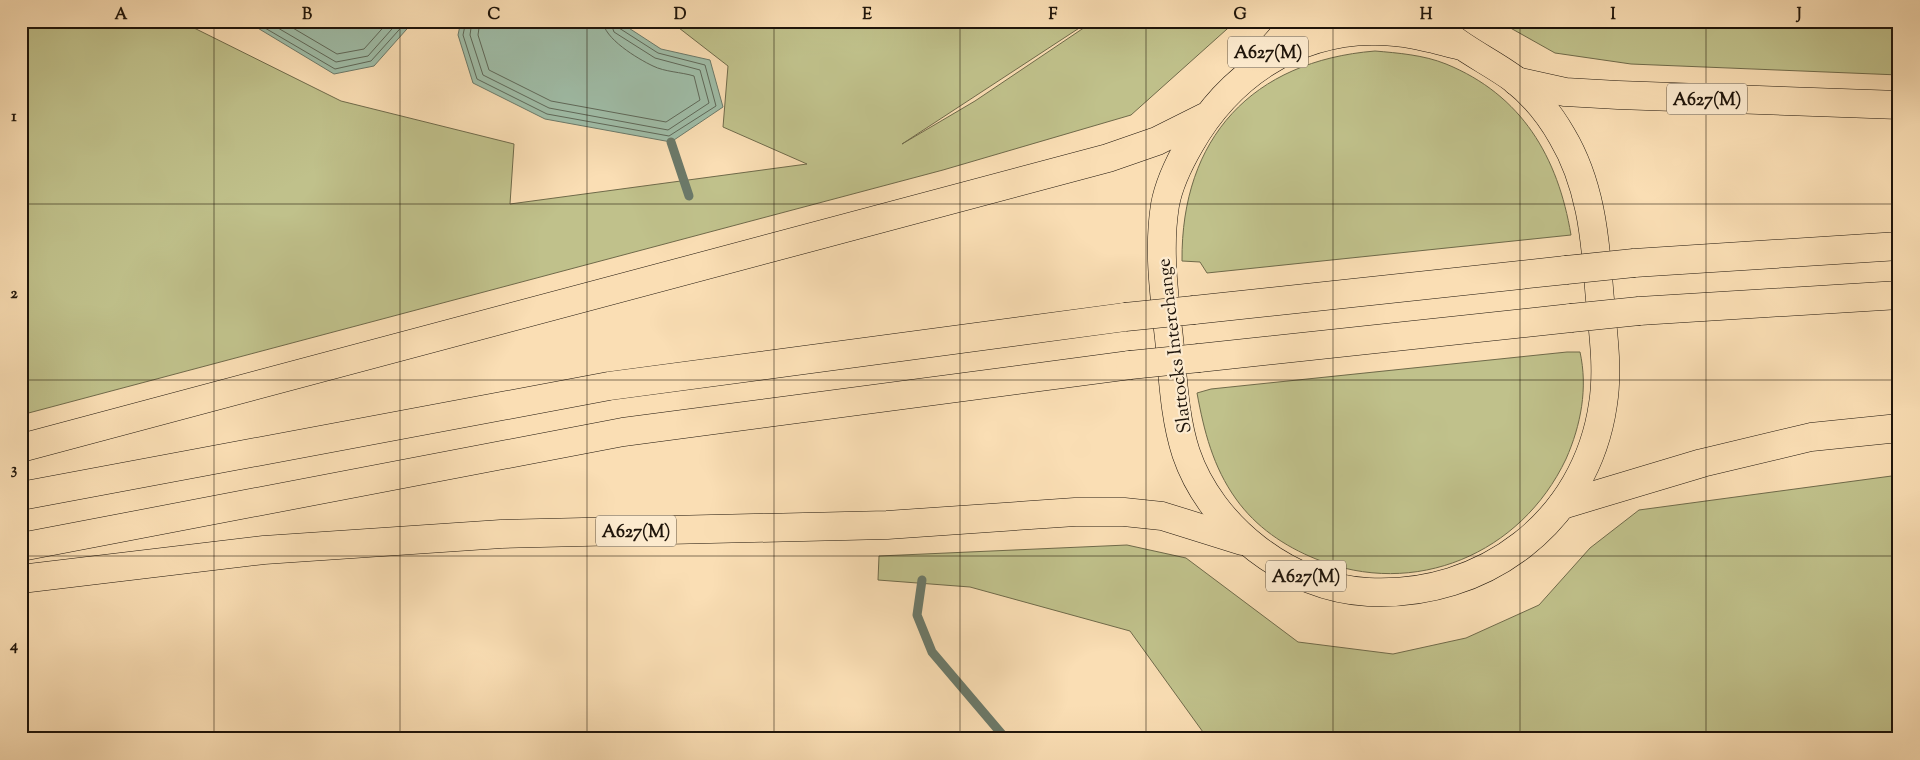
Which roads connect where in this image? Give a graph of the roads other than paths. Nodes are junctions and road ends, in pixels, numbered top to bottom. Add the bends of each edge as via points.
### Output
1 (1296, 21) edge
2 (1433, 21) edge
3 (1461, 46) junction
4 (1238, 81) junction
5 (1516, 81) junction
6 (1899, 105) edge
7 (1205, 117) junction
8 (1899, 246) edge
9 (1899, 295) edge
10 (1899, 428) edge
11 (21, 448) edge
12 (21, 496) edge
13 (1562, 505) junction
14 (1248, 543) junction
15 (21, 547) edge
16 (21, 579) edge

1 - 4 highway, A627(M)
2 - 3 highway, A627(M)
3 - 4 highway, Slattocks Interchange / A627(M) via 1397,32 1370,30 1344,33 1288,49
3 - 5 highway, Slattocks Interchange / A627(M)
4 - 7 highway, Slattocks Interchange / A627(M)
5 - 6 highway, A627(M) via 1565,92 1618,96
5 - 13 highway, Slattocks Interchange / A627(M) via 1542,108 1562,136 1584,186 1594,227 1606,375 1603,405 1597,436 1584,471
7 - 11 highway, A627(M) via 1157,141 1108,158
7 - 14 highway, Slattocks Interchange / A627(M) via 1176,167 1166,202 1162,283 1177,415 1187,455 1222,516
8 - 12 highway, bridge via 1566,270 1194,310 609,386
9 - 15 highway, bridge via 1571,318 1130,365 623,432
10 - 13 highway via 1811,437 1702,463
13 - 14 highway, Slattocks Interchange / A627(M) via 1539,532 1510,555 1480,572 1444,585 1404,593 1361,592 1320,583 1286,567
14 - 16 highway, A627(M) via 1162,516 1075,512 887,525 501,534 343,544 264,550

